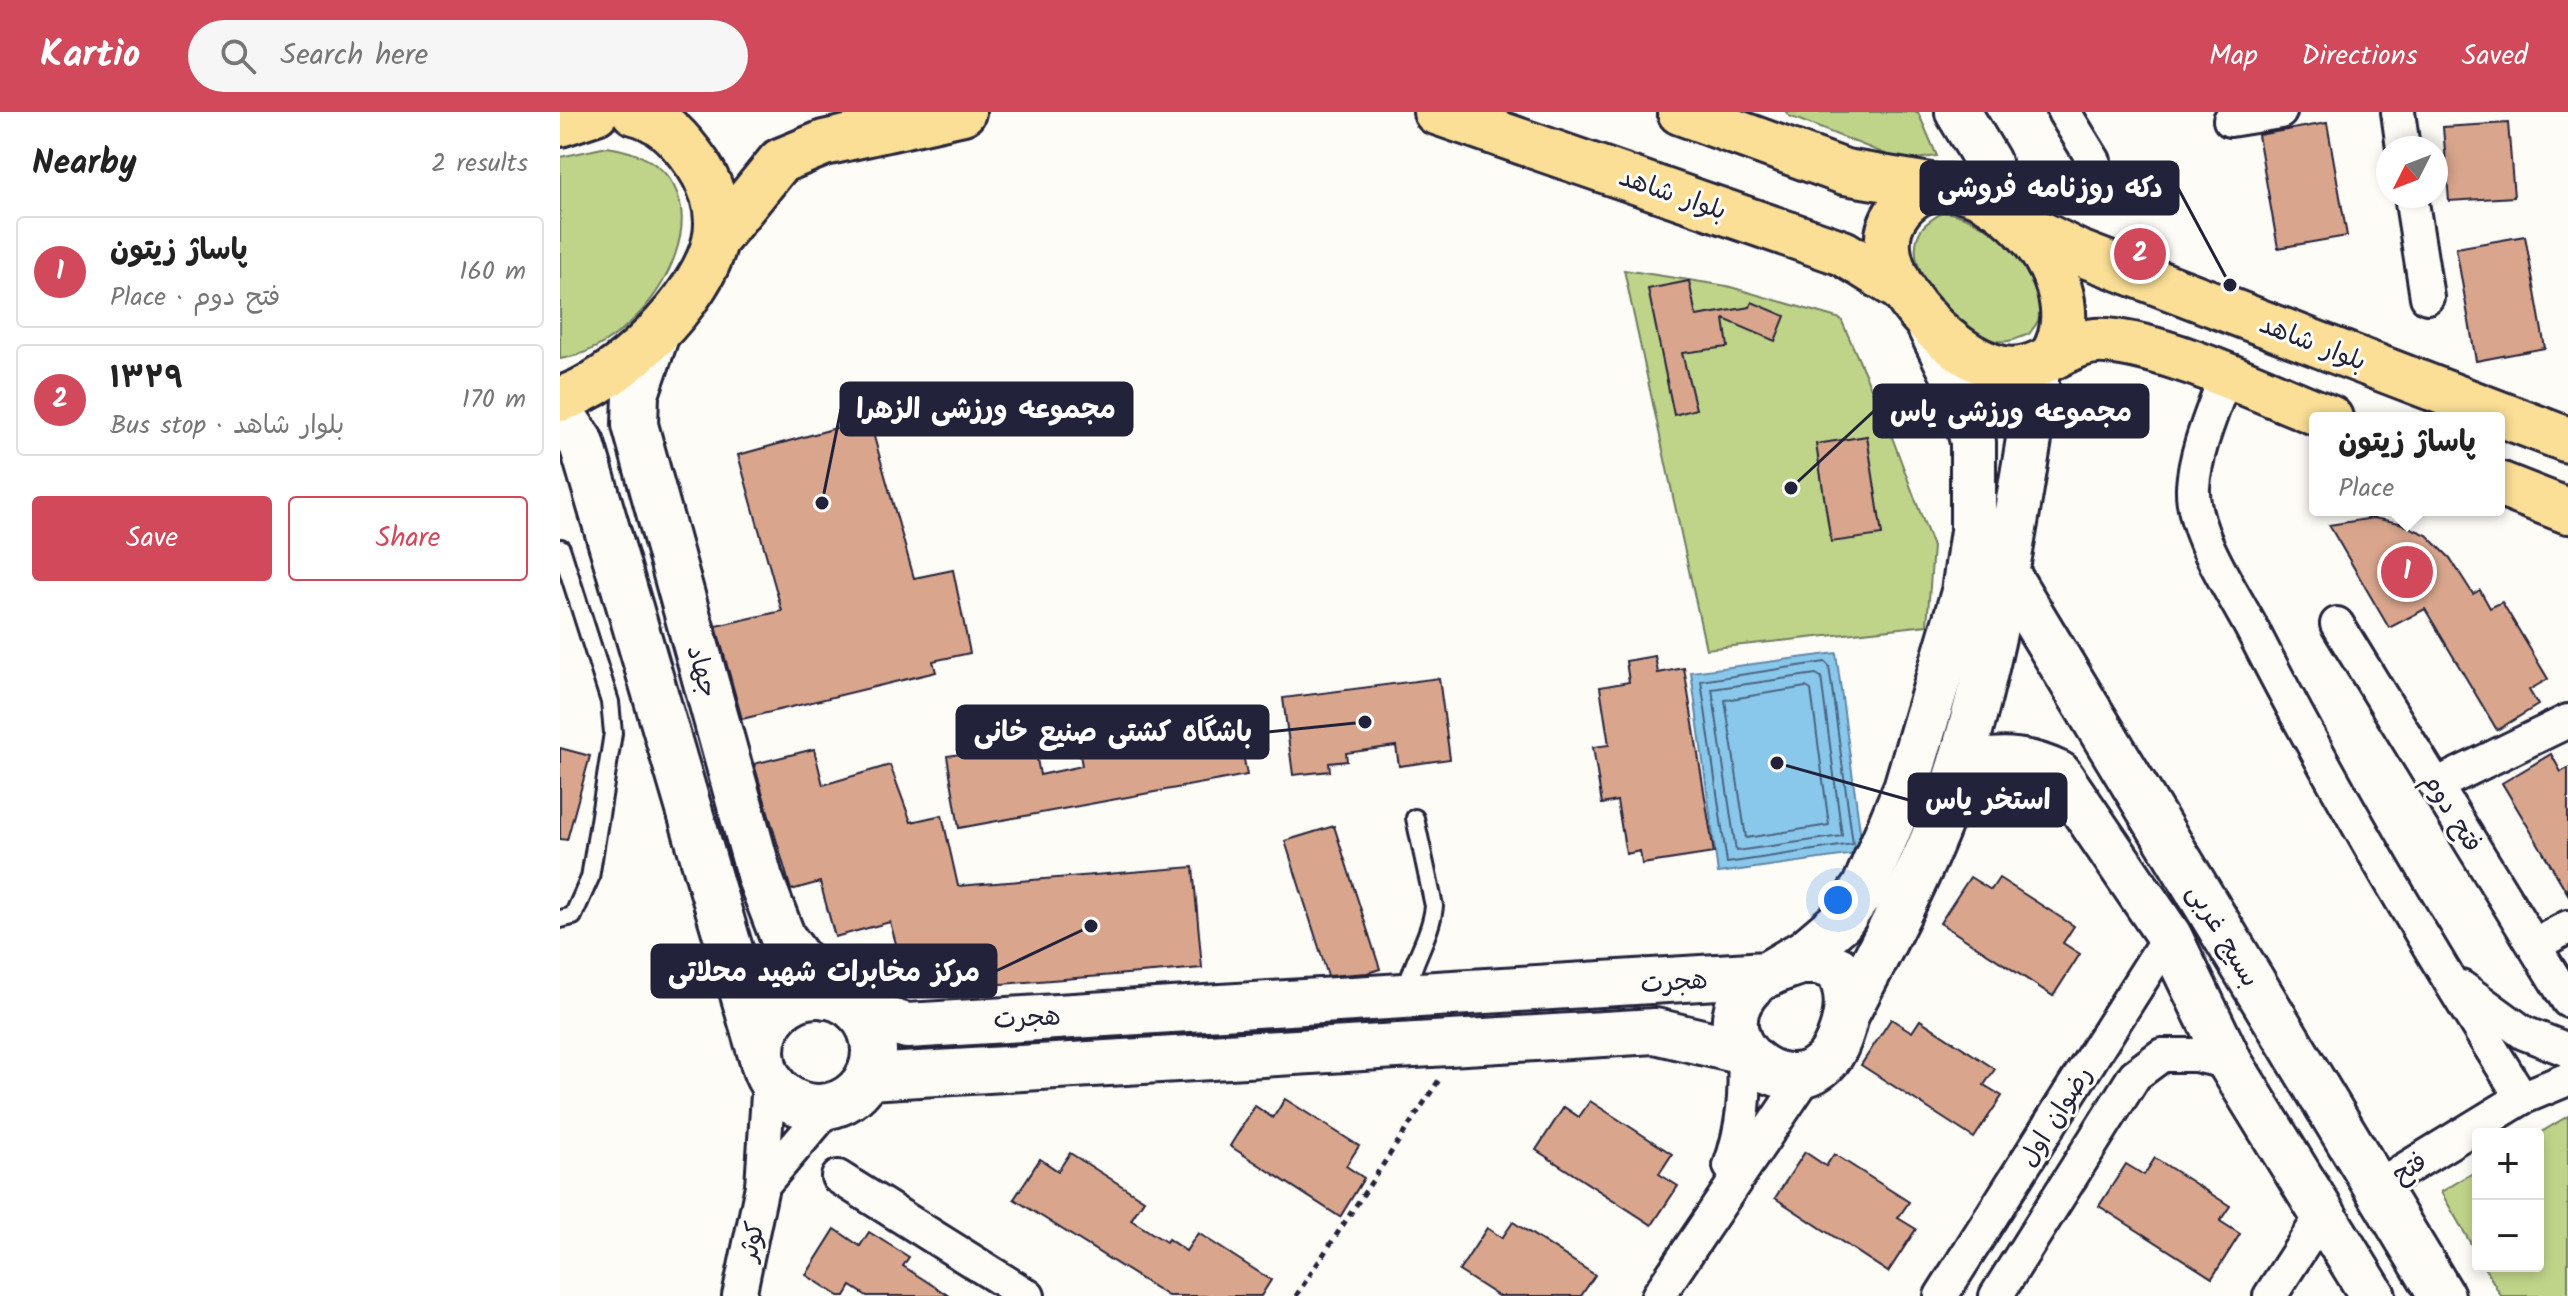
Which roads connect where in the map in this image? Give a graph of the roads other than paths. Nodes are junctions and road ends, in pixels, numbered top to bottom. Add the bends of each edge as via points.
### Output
1 (596, 112) edge
2 (634, 112) edge
3 (963, 112) edge
4 (1436, 112) edge
5 (1680, 112) edge
6 (1931, 112) edge
7 (1958, 112) edge
8 (2064, 112) edge
9 (2280, 112) edge
10 (2398, 112) edge
11 (2230, 120) dead end
12 (560, 124) edge
13 (2401, 136) edge
14 (2094, 161) dead end
15 (1978, 201) junction
16 (2413, 208) edge
17 (716, 240) junction
18 (2427, 297) dead end
19 (1914, 305) junction
20 (657, 333) junction
21 (2044, 361) junction
22 (2225, 377) junction
23 (560, 399) edge
24 (2315, 412) edge
25 (2495, 412) edge
26 (2505, 416) edge
27 (560, 419) edge
28 (2568, 440) edge
29 (2505, 486) edge
30 (2568, 511) edge
31 (561, 546) edge
32 (2007, 574) junction
33 (560, 583) edge
34 (2337, 624) dead end
35 (2568, 721) edge
36 (1960, 767) junction
37 (2436, 785) junction
38 (1415, 818) dead end
39 (560, 919) edge
40 (2568, 927) edge
41 (2169, 936) junction
42 (2535, 945) junction
43 (1767, 974) junction
44 (2446, 976) junction
45 (1406, 996) junction
46 (2568, 1001) edge
47 (842, 1004) junction
48 (1847, 1013) junction
49 (2568, 1050) edge
50 (1744, 1052) junction
51 (2230, 1063) junction
52 (766, 1070) junction
53 (1808, 1073) junction
54 (868, 1077) junction
55 (2568, 1079) edge
56 (2522, 1098) junction
57 (830, 1106) junction
58 (838, 1177) dead end
59 (762, 1186) junction
60 (2376, 1187) junction
61 (1718, 1203) junction
62 (2323, 1214) junction
63 (739, 1296) edge
64 (1028, 1296) edge
65 (1658, 1296) edge
66 (1941, 1296) edge
67 (1996, 1296) edge
68 (2270, 1296) edge
69 (2373, 1296) edge
70 (2442, 1296) edge

1 - 12 main road
2 - 17 main road via 653,116 704,171 714,193
3 - 17 main road via 824,143 780,161
4 - 19 main road, بلوار شاهد via 1843,253
5 - 15 main road, بلوار شاهد via 1845,172
6 - 15 main road
7 - 15 main road via 1988,162
8 - 14 street
9 - 11 street
10 - 13 street
15 - 19 main road via 1919,191 1896,213 1888,249
15 - 21 main road via 2055,273 2065,331
15 - 25 main road, بلوار شاهد via 2077,252
16 - 18 street
17 - 20 main road via 684,299
19 - 21 main road via 1957,348 1982,362 2003,369
19 - 43 main road, هجرت via 1959,386 1973,442 1973,531 1964,592 1906,788 1864,888 1824,937
20 - 23 main road via 600,383
20 - 47 main road, جهاد via 636,394 635,425 760,878 783,938
21 - 22 main road via 2078,345 2105,340
21 - 32 main road
22 - 24 main road
22 - 44 street via 2193,488 2201,531 2316,754
26 - 28 main road, بلوار شاهد
27 - 52 main road, جهاد via 582,444
29 - 30 main road
31 - 33 lane
31 - 39 lane via 610,702 613,733 590,878 573,916
32 - 36 main road
32 - 60 main road, بسیج غربی
34 - 37 street, فتح دوم
35 - 37 street
36 - 41 main road, بسیج غربی via 1995,758 2032,761 2059,774
36 - 48 main road via 1913,885
37 - 42 street, فتح دوم
38 - 45 lane via 1434,906
40 - 42 street
41 - 51 main road, بسیج غربی
41 - 66 street, رضوان اول
42 - 46 street, فتح دوم
43 - 45 main road, هجرت
43 - 48 main road via 1800,962 1838,969 1848,990
43 - 50 main road via 1741,999 1737,1035
44 - 49 street via 2524,1033
44 - 56 street
45 - 47 main road, هجرت via 907,1026
47 - 52 main road via 808,996 778,1012 765,1036
47 - 54 main road via 873,1042
48 - 53 main road via 1834,1050
50 - 53 main road via 1772,1074
50 - 54 main road, هجرت via 1655,1031
50 - 61 street via 1741,1133
51 - 62 main road, بسیج غربی
51 - 67 street, رضوان اول via 2162,1055 2135,1075
52 - 57 main road via 795,1102
52 - 59 street, کوثر
53 - 61 street
54 - 57 main road via 859,1090
55 - 56 street, فتح
56 - 60 street, فتح
57 - 59 street, کوثر
58 - 64 street
59 - 63 street, کوثر
60 - 62 main road
60 - 70 main road, بسیج غربی
61 - 65 street
62 - 68 street
62 - 69 main road, بسیج غربی

